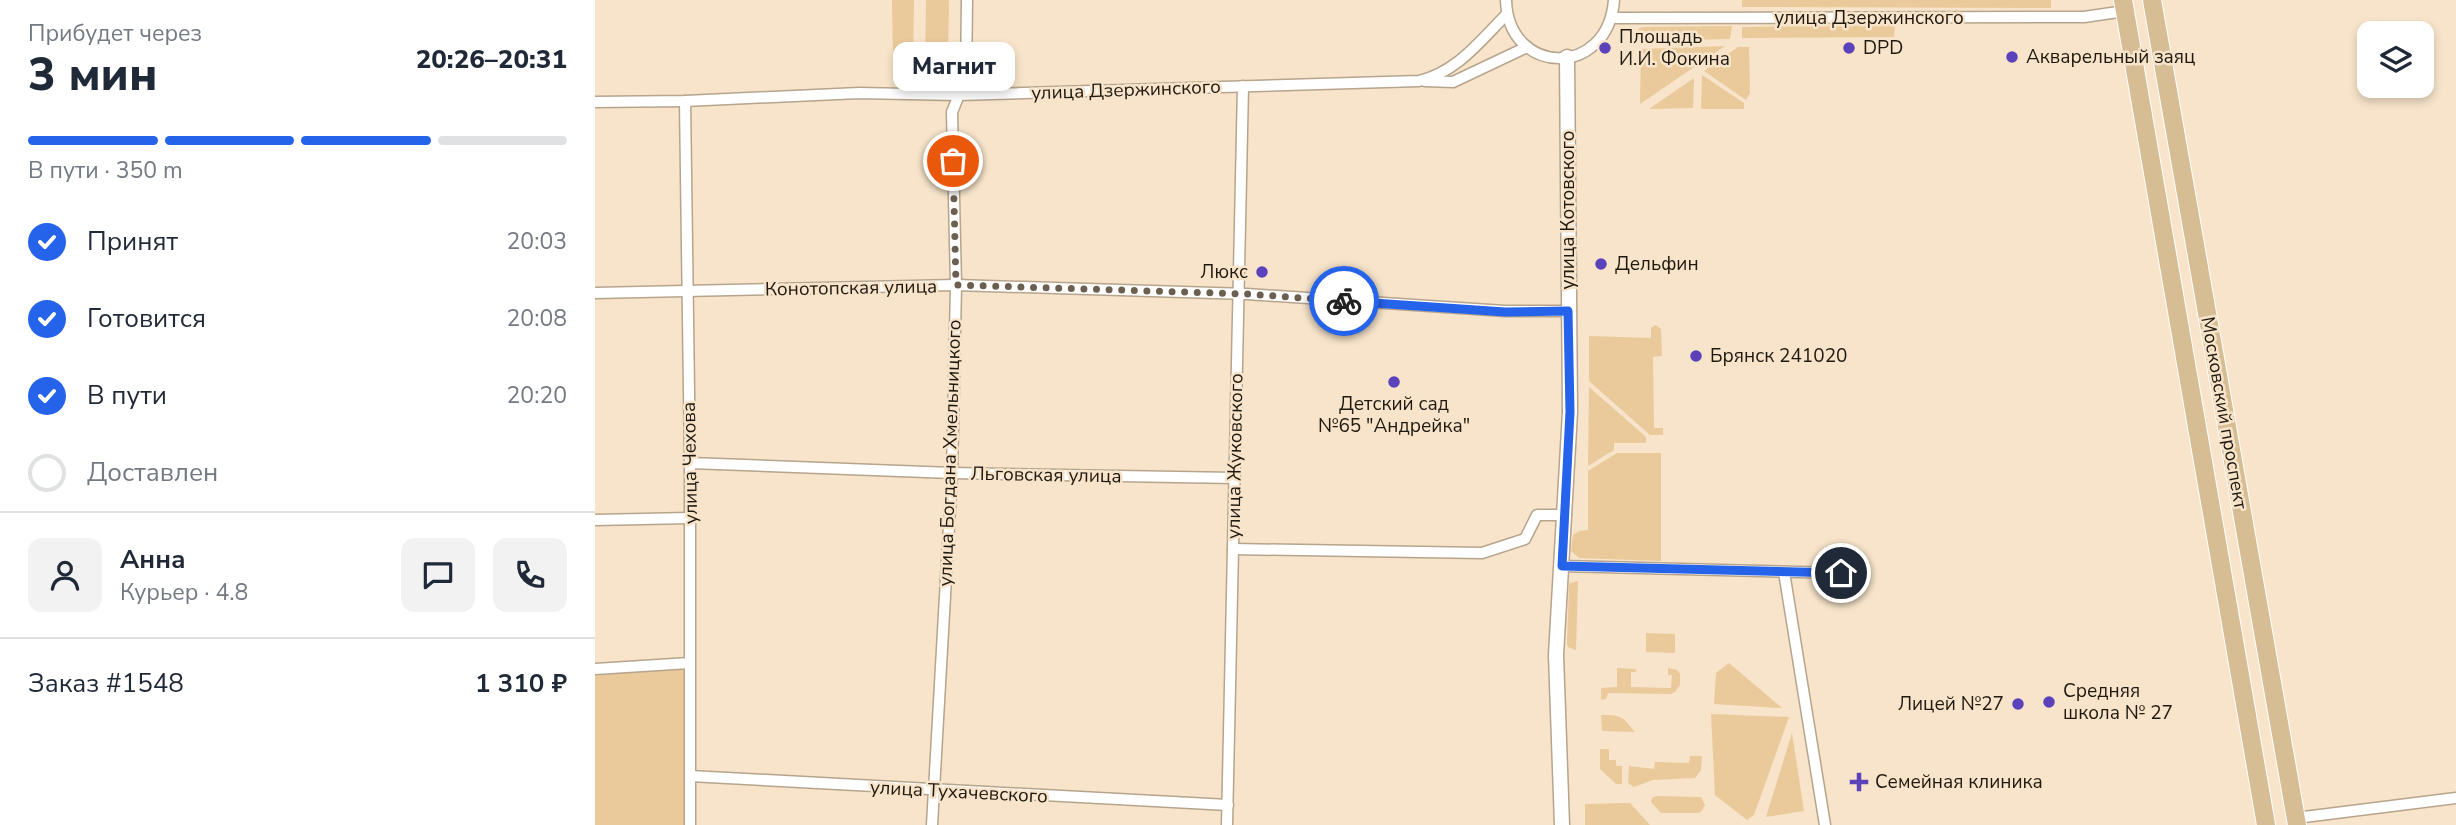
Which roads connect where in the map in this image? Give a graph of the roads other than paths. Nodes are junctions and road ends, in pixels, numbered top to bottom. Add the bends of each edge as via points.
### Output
1 (967, 0) edge
2 (1506, 0) edge
3 (1614, 0) edge
4 (2152, 3) edge
5 (2124, 6) edge
6 (1506, 15) junction
7 (1612, 18) junction
8 (1527, 47) junction
9 (1567, 57) junction
10 (1435, 80) junction
11 (1243, 86) junction
12 (958, 95) junction
13 (685, 101) junction
14 (595, 102) edge
15 (956, 285) junction
16 (687, 292) junction
17 (595, 293) edge
18 (1239, 294) junction
19 (1568, 311) junction
20 (690, 463) junction
21 (952, 473) junction
22 (1235, 478) junction
23 (1566, 515) junction
24 (690, 518) junction
25 (595, 520) edge
26 (1233, 549) junction
27 (1562, 566) junction
28 (1784, 572) junction
29 (1841, 573) dead end
30 (689, 663) junction
31 (595, 669) edge
32 (690, 776) junction
33 (932, 791) junction
34 (2456, 798) edge
35 (1228, 806) junction
36 (2296, 822) edge
37 (2262, 824) edge
38 (690, 825) edge
39 (932, 825) edge
40 (1227, 825) edge
41 (1562, 825) edge
42 (1825, 825) edge

1 - 12 street, улица Богдана Хмельницкого via 966,78
2 - 6 street
3 - 7 street
4 - 5 main road
4 - 36 main road, Московский проспект
5 - 7 street, улица Дзержинского via 2084,17
5 - 37 main road, Московский проспект
6 - 8 street
6 - 10 street, улица Дзержинского
7 - 9 street via 1605,35 1592,48
8 - 9 street via 1540,55
8 - 10 street via 1453,82
9 - 19 street, улица Котовского
10 - 11 street, улица Дзержинского
11 - 12 street, улица Дзержинского
11 - 18 street, улица Жуковского
12 - 13 street, улица Дзержинского via 859,93
12 - 15 street, улица Богдана Хмельницкого via 951,112
13 - 14 street, улица Дзержинского
13 - 16 street, улица Чехова
15 - 16 street, Конотопская улица
15 - 18 street, Конотопская улица
15 - 21 street, улица Богдана Хмельницкого
16 - 17 street, Конотопская улица
16 - 20 street, улица Чехова
18 - 19 street, Конотопская улица via 1505,312
18 - 22 street, улица Жуковского
19 - 23 street, улица Котовского
20 - 21 street, Льговская улица
20 - 24 street, улица Чехова
21 - 22 street, Льговская улица
21 - 33 street, улица Богдана Хмельницкого
22 - 26 street, улица Жуковского
23 - 26 street via 1537,514 1525,539 1482,553
23 - 27 street, улица Котовского
24 - 25 street
24 - 30 street, улица Чехова
26 - 35 street, улица Жуковского
27 - 28 street
27 - 41 street, улица Котовского via 1556,655
28 - 29 street
28 - 42 street
30 - 31 street
30 - 32 street, улица Чехова
32 - 33 street, улица Тухачевского
32 - 38 street, улица Чехова
33 - 35 street, улица Тухачевского
33 - 39 street, улица Богдана Хмельницкого
34 - 36 street
35 - 40 street, улица Жуковского
36 - 37 main road

